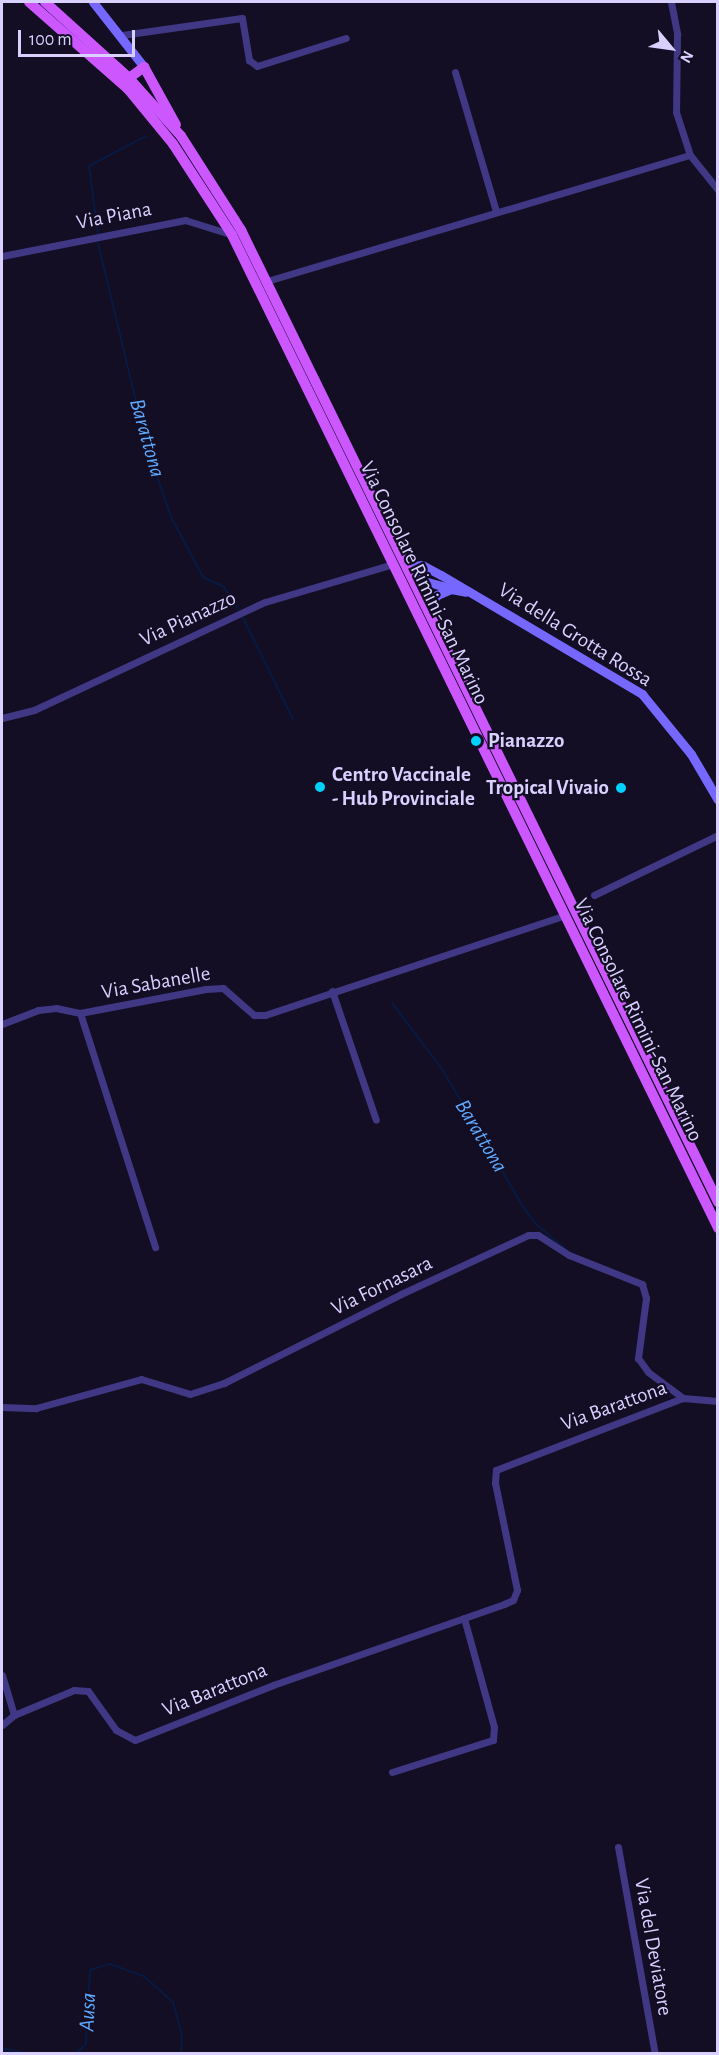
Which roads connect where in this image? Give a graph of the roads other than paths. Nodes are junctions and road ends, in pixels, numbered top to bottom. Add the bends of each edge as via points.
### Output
1 (29, 2) edge
2 (45, 2) edge
3 (93, 2) edge
4 (671, 2) edge
5 (122, 35) junction
6 (346, 38) dead end
7 (455, 72) dead end
8 (137, 73) junction
9 (181, 136) junction
10 (690, 155) junction
11 (717, 190) edge
12 (496, 211) junction
13 (232, 235) junction
14 (2, 256) edge
15 (267, 281) junction
16 (393, 564) junction
17 (406, 567) junction
18 (451, 589) junction
19 (472, 593) junction
20 (432, 620) junction
21 (2, 718) edge
22 (717, 800) edge
23 (717, 835) edge
24 (594, 895) dead end
25 (565, 915) junction
26 (332, 991) junction
27 (80, 1013) junction
28 (2, 1024) edge
29 (376, 1120) dead end
30 (717, 1202) edge
31 (717, 1228) edge
32 (155, 1247) dead end
33 (683, 1398) junction
34 (717, 1401) edge
35 (2, 1407) edge
36 (464, 1618) junction
37 (2, 1675) edge
38 (14, 1715) junction
39 (2, 1725) edge
40 (392, 1772) dead end
41 (618, 1847) dead end
42 (655, 2054) edge

1 - 13 main road, Via Consolare Rimini-San Marino via 128,89 173,144
2 - 8 main road, Via Consolare Rimini-San Marino
3 - 5 street
4 - 10 street via 677,34 674,96
5 - 6 street via 242,18 249,60 254,66
5 - 8 street
7 - 12 street
8 - 9 main road
8 - 9 main road, Via Consolare Rimini-San Marino
9 - 15 main road, Via Consolare Rimini-San Marino via 242,230
10 - 11 street
10 - 12 street
12 - 15 street
13 - 14 street, Via Piana via 185,220
13 - 16 main road, Via Consolare Rimini-San Marino
15 - 17 main road, Via Consolare Rimini-San Marino
16 - 17 street
16 - 21 street, Via Pianazzo via 265,602 34,710
16 - 25 main road, Via Consolare Rimini-San Marino
17 - 18 street, Via della Grotta Rossa via 420,580
17 - 19 street, Via della Grotta Rossa via 422,565
17 - 20 main road, Via Consolare Rimini-San Marino
18 - 19 street, Via della Grotta Rossa
18 - 20 street via 437,594 432,602
19 - 22 street, Via della Grotta Rossa via 642,694 691,754
20 - 30 main road, Via Consolare Rimini-San Marino
23 - 24 street, Via Consolare Rimini-San Marino
25 - 26 street, Via Sabanelle
25 - 31 main road, Via Consolare Rimini-San Marino
26 - 27 street, Via Sabanelle via 254,1016 223,988
26 - 29 street
27 - 28 street, Via Sabanelle via 39,1010
27 - 32 street, Via Sabanelle
33 - 34 street, Via Barattona
33 - 35 street, Via Fornasara via 648,1372 638,1358 646,1298 642,1284 569,1255 537,1234 401,1294 224,1383 190,1394 141,1379 36,1408
33 - 36 street, Via Barattona via 496,1470 495,1483 517,1590 513,1600
36 - 38 street, Via Barattona via 273,1685 135,1740 116,1730 88,1691 74,1690
36 - 40 street via 494,1728 492,1740
37 - 38 street
38 - 39 street, Via Barattona
41 - 42 street, Via del Deviatore

